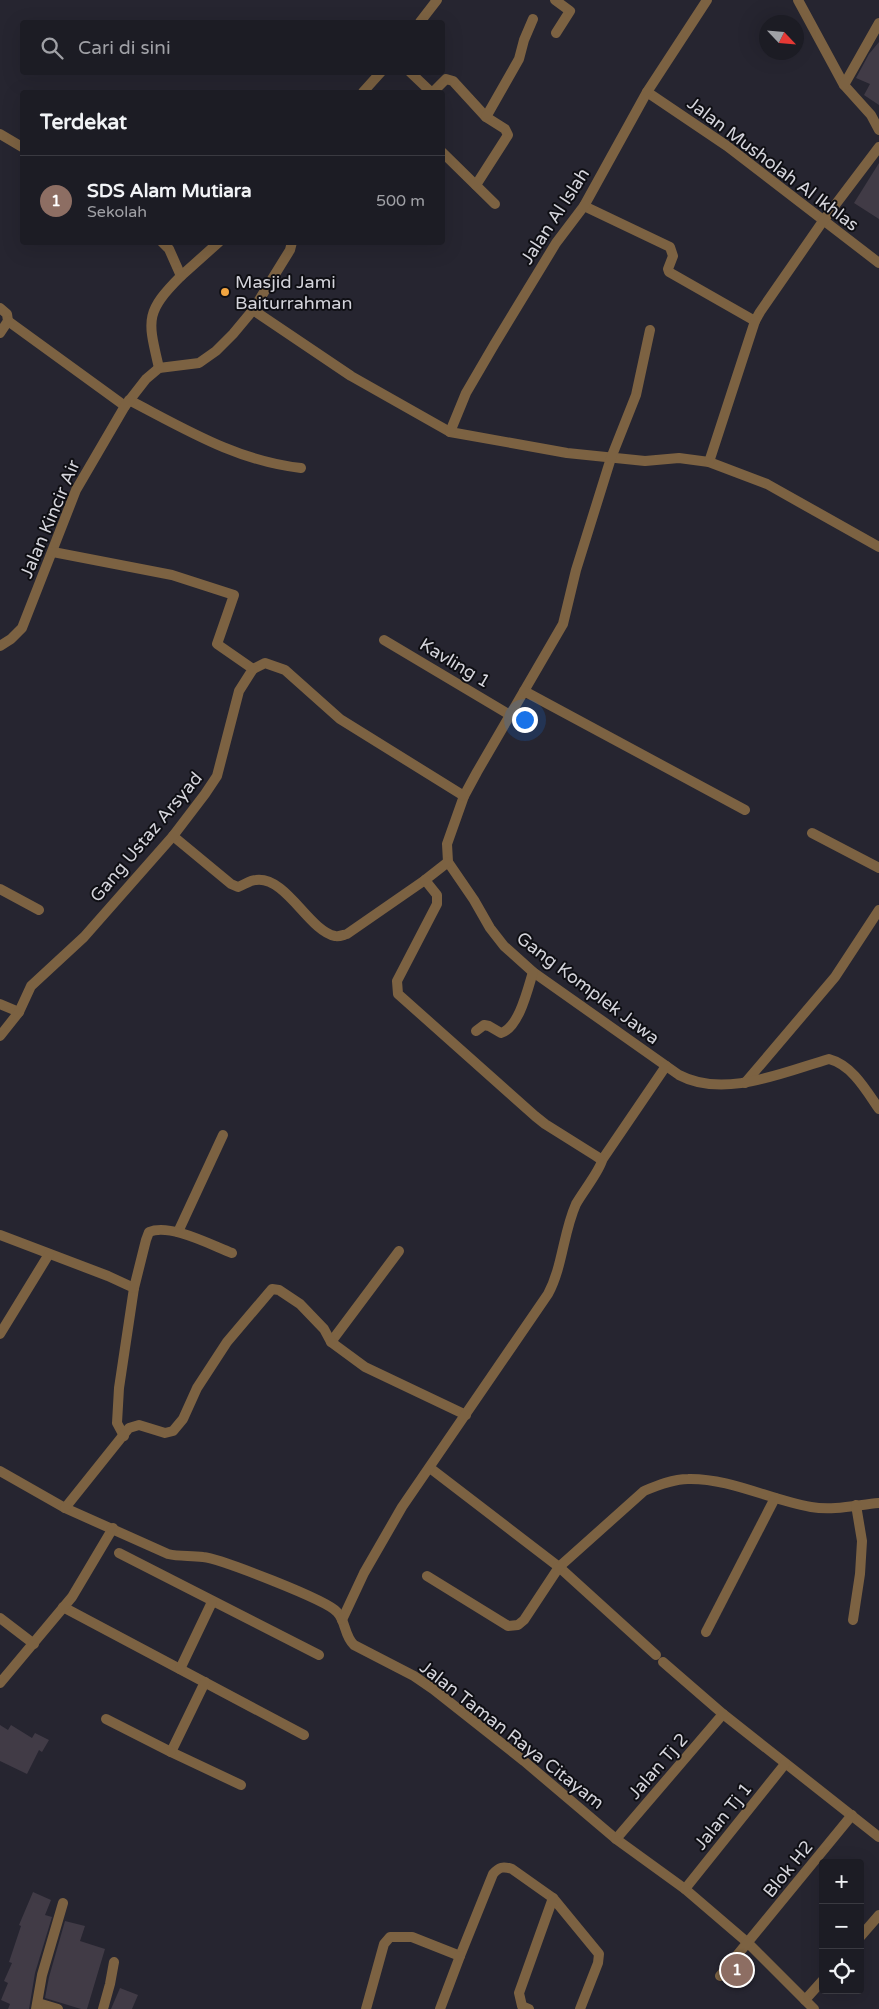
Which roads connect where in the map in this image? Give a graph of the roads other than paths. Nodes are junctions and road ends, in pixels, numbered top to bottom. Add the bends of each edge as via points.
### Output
1 (437, 0) edge
2 (555, 0) edge
3 (708, 0) edge
4 (798, 0) edge
5 (533, 19) dead end
6 (422, 20) edge
7 (879, 23) edge
8 (556, 33) dead end
9 (378, 75) edge
10 (413, 75) edge
11 (844, 86) junction
12 (365, 90) edge
13 (429, 90) edge
14 (435, 90) edge
15 (647, 92) junction
16 (486, 117) junction
17 (879, 130) edge
18 (1, 136) edge
19 (20, 146) edge
20 (879, 147) edge
21 (445, 155) edge
22 (476, 185) junction
23 (495, 204) dead end
24 (584, 206) junction
25 (823, 221) junction
26 (165, 245) edge
27 (216, 245) edge
28 (291, 245) edge
29 (879, 263) edge
30 (180, 276) junction
31 (0, 308) edge
32 (253, 310) junction
33 (8, 321) junction
34 (755, 321) junction
35 (650, 330) dead end
36 (0, 333) edge
37 (159, 368) junction
38 (127, 403) junction
39 (450, 432) junction
40 (611, 458) junction
41 (709, 462) junction
42 (301, 468) dead end
43 (879, 547) edge
44 (53, 552) junction
45 (384, 640) dead end
46 (0, 646) edge
47 (253, 669) junction
48 (524, 691) junction
49 (510, 715) junction
50 (464, 796) junction
51 (744, 810) dead end
52 (812, 833) dead end
53 (173, 836) junction
54 (448, 862) junction
55 (879, 868) edge
56 (425, 880) junction
57 (0, 889) edge
58 (39, 910) dead end
59 (879, 910) edge
60 (534, 972) junction
61 (0, 1004) edge
62 (19, 1012) junction
63 (476, 1031) dead end
64 (0, 1036) edge
65 (666, 1066) junction
66 (745, 1083) junction
67 (875, 1095) edge
68 (879, 1109) edge
69 (223, 1135) dead end
70 (602, 1160) junction
71 (178, 1232) junction
72 (0, 1235) edge
73 (400, 1251) dead end
74 (232, 1253) dead end
75 (49, 1254) junction
76 (134, 1288) junction
77 (0, 1334) edge
78 (332, 1342) junction
79 (466, 1415) junction
80 (124, 1436) junction
81 (430, 1468) junction
82 (0, 1470) edge
83 (775, 1498) junction
84 (879, 1503) edge
85 (856, 1505) junction
86 (65, 1508) junction
87 (113, 1528) junction
88 (119, 1553) dead end
89 (559, 1567) junction
90 (428, 1576) dead end
91 (212, 1602) junction
92 (63, 1607) junction
93 (0, 1618) edge
94 (342, 1620) junction
95 (853, 1620) dead end
96 (706, 1632) dead end
97 (34, 1644) junction
98 (319, 1655) dead end
99 (180, 1670) junction
100 (205, 1682) junction
101 (0, 1683) edge
102 (723, 1714) junction
103 (106, 1719) dead end
104 (304, 1735) dead end
105 (171, 1752) junction
106 (786, 1764) junction
107 (241, 1785) dead end
108 (852, 1815) junction
109 (879, 1837) edge
110 (616, 1838) junction
111 (685, 1889) junction
112 (553, 1898) junction
113 (63, 1903) dead end
114 (879, 1915) edge
115 (864, 1932) edge
116 (748, 1943) junction
117 (460, 1956) junction
118 (114, 1962) dead end
119 (720, 1976) dead end
120 (819, 1984) edge
121 (805, 2000) junction
122 (37, 2006) edge
123 (58, 2009) edge
124 (103, 2009) edge
125 (366, 2009) edge
126 (440, 2009) edge
127 (529, 2009) edge
128 (580, 2009) edge
129 (814, 2009) edge

1 - 6 street
2 - 8 street via 570,11
3 - 15 street, Jalan Al Islah
4 - 11 street
5 - 16 street via 519,59
7 - 11 street
9 - 12 street
10 - 13 street
11 - 17 street via 871,115
14 - 16 street via 446,79 453,81
15 - 24 street, Jalan Al Islah
15 - 25 street, Jalan Musholah Al Ikhlas via 727,146
16 - 22 street via 505,129 508,135
18 - 19 street
20 - 25 street
21 - 22 street
22 - 23 street
24 - 34 street via 670,247 673,256 669,272
24 - 39 street, Jalan Al Islah via 556,243 466,393
25 - 29 street, Jalan Musholah Al Ikhlas
25 - 34 street
26 - 30 street
27 - 30 street
28 - 32 street
30 - 37 street via 162,294 152,312 151,335
31 - 33 street via 7,314
32 - 37 street via 222,346 199,363
32 - 39 street via 351,376
33 - 36 street
33 - 38 street
34 - 41 street
35 - 40 street via 636,394
37 - 38 street, Jalan Kincir Air via 146,378
38 - 42 street via 222,448
38 - 44 street, Jalan Kincir Air via 76,490
39 - 40 street
40 - 41 street via 645,461 679,458
40 - 48 street via 576,570 563,624
41 - 43 street via 767,484
44 - 46 street, Jalan Kincir Air via 22,628
44 - 47 street via 172,575 234,595 217,644
45 - 49 street, Kavling 1
47 - 50 street via 265,663 285,670 340,719
47 - 53 street, Gang Ustaz Arsyad via 239,691 217,776
48 - 49 street
48 - 51 street
49 - 50 street
50 - 54 street via 447,844
52 - 55 street
53 - 56 street via 231,884 238,887 258,879 272,884 327,933 337,936 347,934
53 - 62 street, Gang Ustaz Arsyad via 84,937 31,986
54 - 56 street
54 - 60 street, Gang Komplek Jawa via 496,936
56 - 70 street via 437,895 437,904 397,981 398,994 545,1124
57 - 58 street
59 - 66 street via 835,977
60 - 63 street via 520,1012 511,1027 501,1032 484,1025
60 - 65 street, Gang Komplek Jawa
61 - 62 street
62 - 64 street, Gang Ustaz Arsyad
65 - 66 street, Gang Komplek Jawa via 699,1084
65 - 70 street
66 - 67 street, Gang Komplek Jawa via 829,1059 840,1062
67 - 68 street, Gang Komplek Jawa
69 - 71 street
70 - 79 street via 576,1206 551,1289
71 - 74 street
71 - 76 street via 149,1232
72 - 75 street
73 - 78 street
75 - 76 street
75 - 77 street
76 - 80 street via 119,1388 117,1423
78 - 79 street via 365,1367
78 - 80 street via 308,1310 279,1290 272,1289 227,1342 197,1388 174,1432 165,1433 139,1425 129,1428
79 - 81 street
80 - 86 street
81 - 89 street
81 - 94 street via 402,1507 364,1573
82 - 86 street, Jalan Taman Raya Citayam
83 - 85 street via 811,1507
83 - 89 street via 698,1479 660,1484 644,1491
83 - 96 street
84 - 85 street
85 - 95 street via 862,1541
86 - 87 street, Jalan Taman Raya Citayam
87 - 92 street
87 - 94 street, Jalan Taman Raya Citayam via 168,1554 202,1556 274,1582 330,1606
88 - 91 street
89 - 90 street via 524,1620 518,1625 508,1626
89 - 102 street
91 - 98 street
91 - 99 street
92 - 97 street
92 - 99 street
93 - 97 street
94 - 110 street, Jalan Taman Raya Citayam via 347,1639 354,1645 433,1689
97 - 101 street
99 - 100 street
100 - 104 street
100 - 105 street
102 - 106 street
102 - 110 street, Jalan Tj 2
103 - 105 street
105 - 107 street
106 - 108 street
106 - 111 street, Jalan Tj 1
108 - 109 street
108 - 116 street, Blok H2
110 - 111 street, Jalan Taman Raya Citayam
111 - 116 street, Jalan Taman Raya Citayam
112 - 117 street via 512,1869 497,1869
112 - 127 street via 519,1993 522,2006
112 - 128 street via 599,1954
113 - 122 street via 42,1975
114 - 115 street
116 - 119 street, Blok H2
116 - 121 street, Jalan Taman Raya Citayam
117 - 125 street via 412,1937 390,1937 384,1944
117 - 126 street
118 - 124 street
120 - 121 street
121 - 129 street, Jalan Taman Raya Citayam
122 - 123 street

